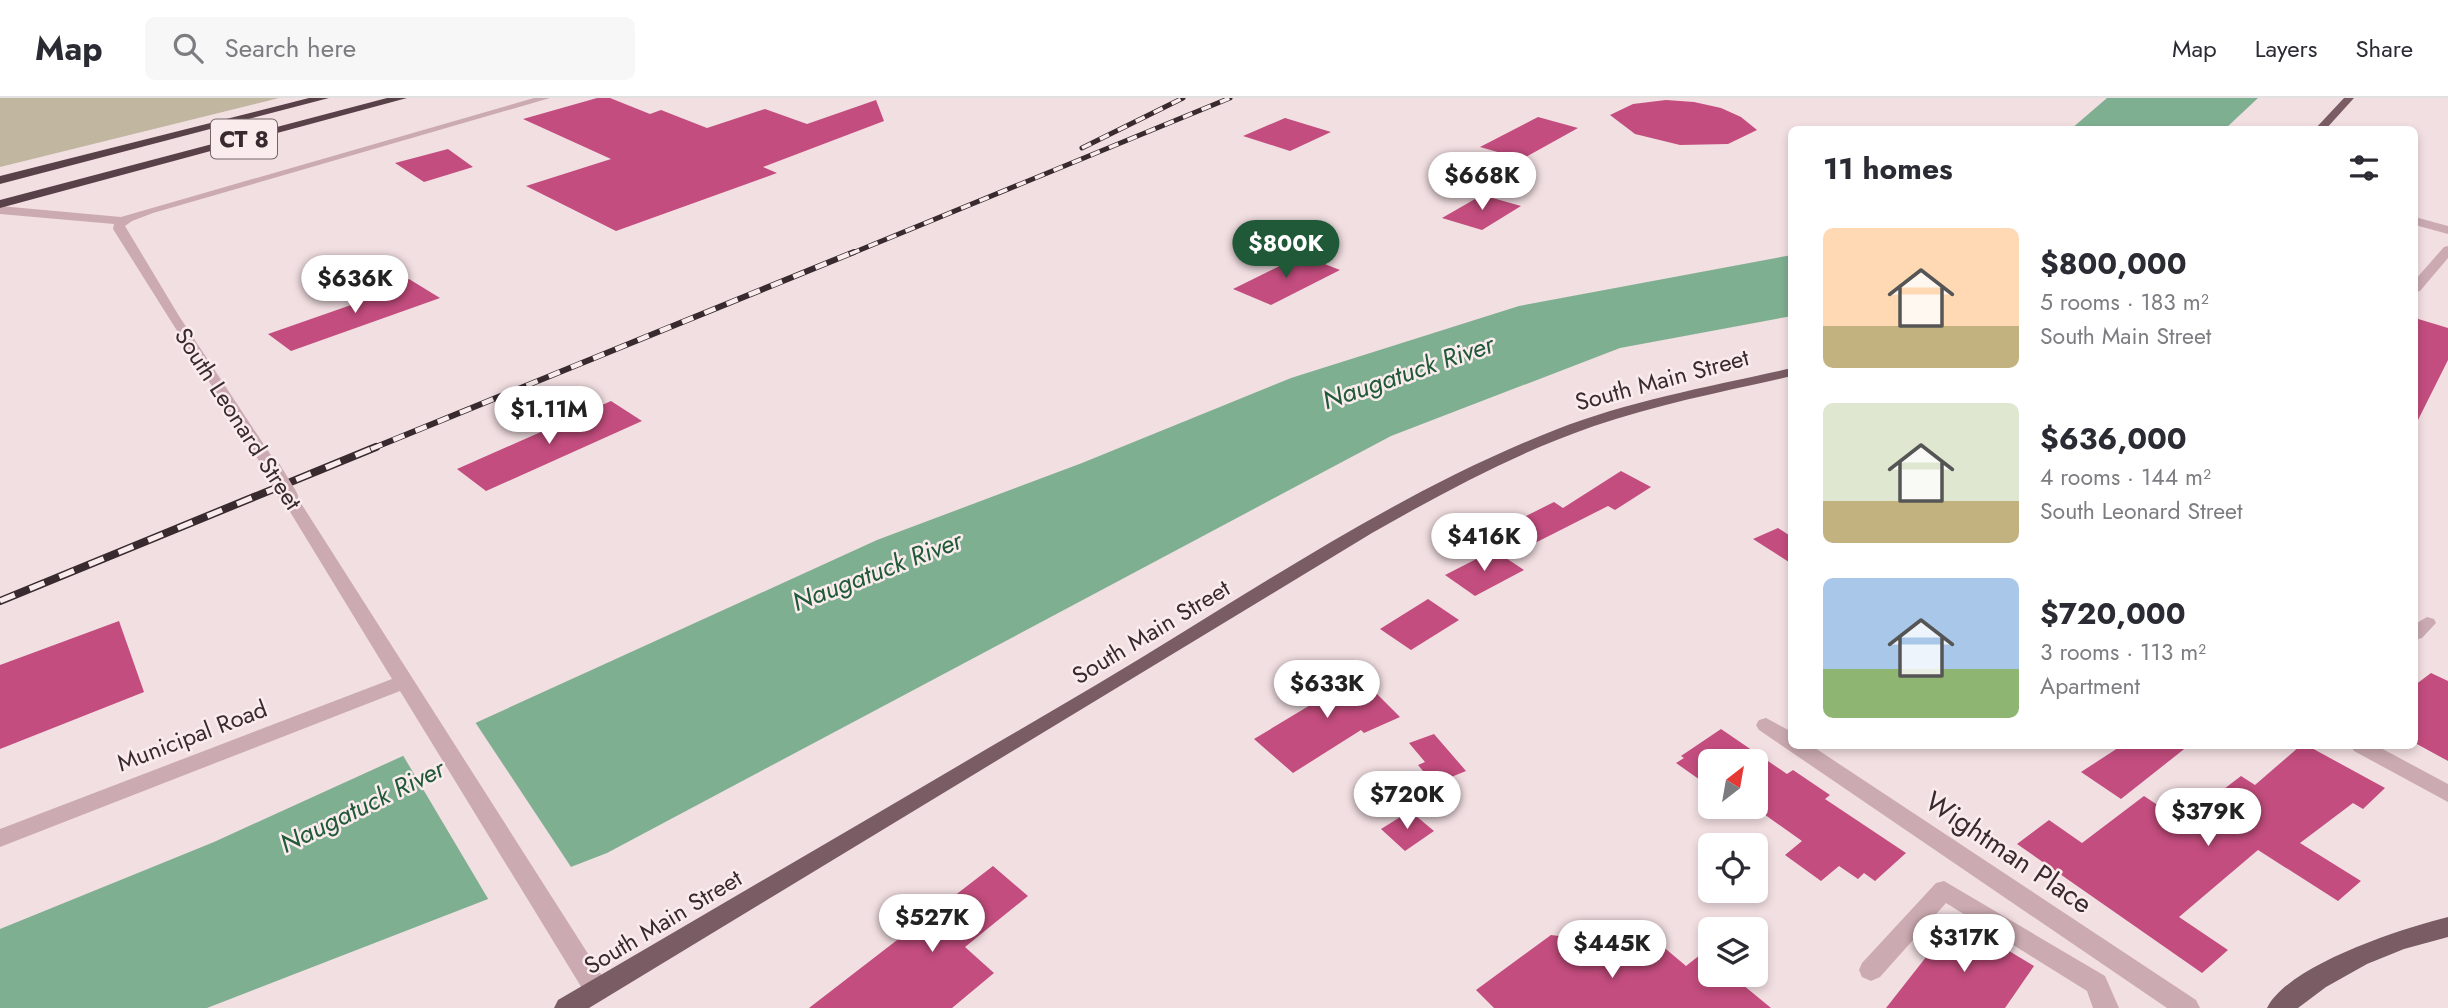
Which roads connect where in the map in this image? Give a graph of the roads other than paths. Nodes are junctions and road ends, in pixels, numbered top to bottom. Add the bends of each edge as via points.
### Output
1 (323, 98) edge
2 (401, 98) edge
3 (545, 98) edge
4 (2349, 98) edge
5 (2323, 126) edge
6 (5, 179) edge
7 (0, 204) edge
8 (0, 210) edge
9 (123, 221) junction
10 (2418, 222) edge
11 (2448, 230) edge
12 (2448, 250) edge
13 (2418, 285) edge
14 (1788, 373) edge
15 (404, 682) junction
16 (1766, 725) dead end
17 (1788, 739) edge
18 (1801, 749) edge
19 (2366, 749) edge
20 (2448, 794) edge
21 (0, 838) edge
22 (2448, 927) edge
23 (2116, 960) junction
24 (1871, 970) dead end
25 (2096, 984) junction
26 (597, 990) junction
27 (567, 1008) edge
28 (2106, 1008) edge
29 (2187, 1008) edge
30 (2280, 1008) edge

1 - 6 highway, CT 8
2 - 7 highway, CT 8
3 - 9 street
4 - 5 main road
8 - 9 street
9 - 15 street, South Leonard Street, bridge via 119,229 147,276
10 - 11 street
12 - 13 street
14 - 26 main road, South Main Street via 1581,425 1446,485
15 - 21 street, Municipal Road
15 - 26 street, South Leonard Street
16 - 17 street
18 - 23 street, Wightman Place
19 - 20 street
22 - 30 main road via 2365,953 2318,979
23 - 25 street
23 - 29 street, Wightman Place
24 - 25 street via 1944,890
25 - 28 street
26 - 27 main road, South Main Street

